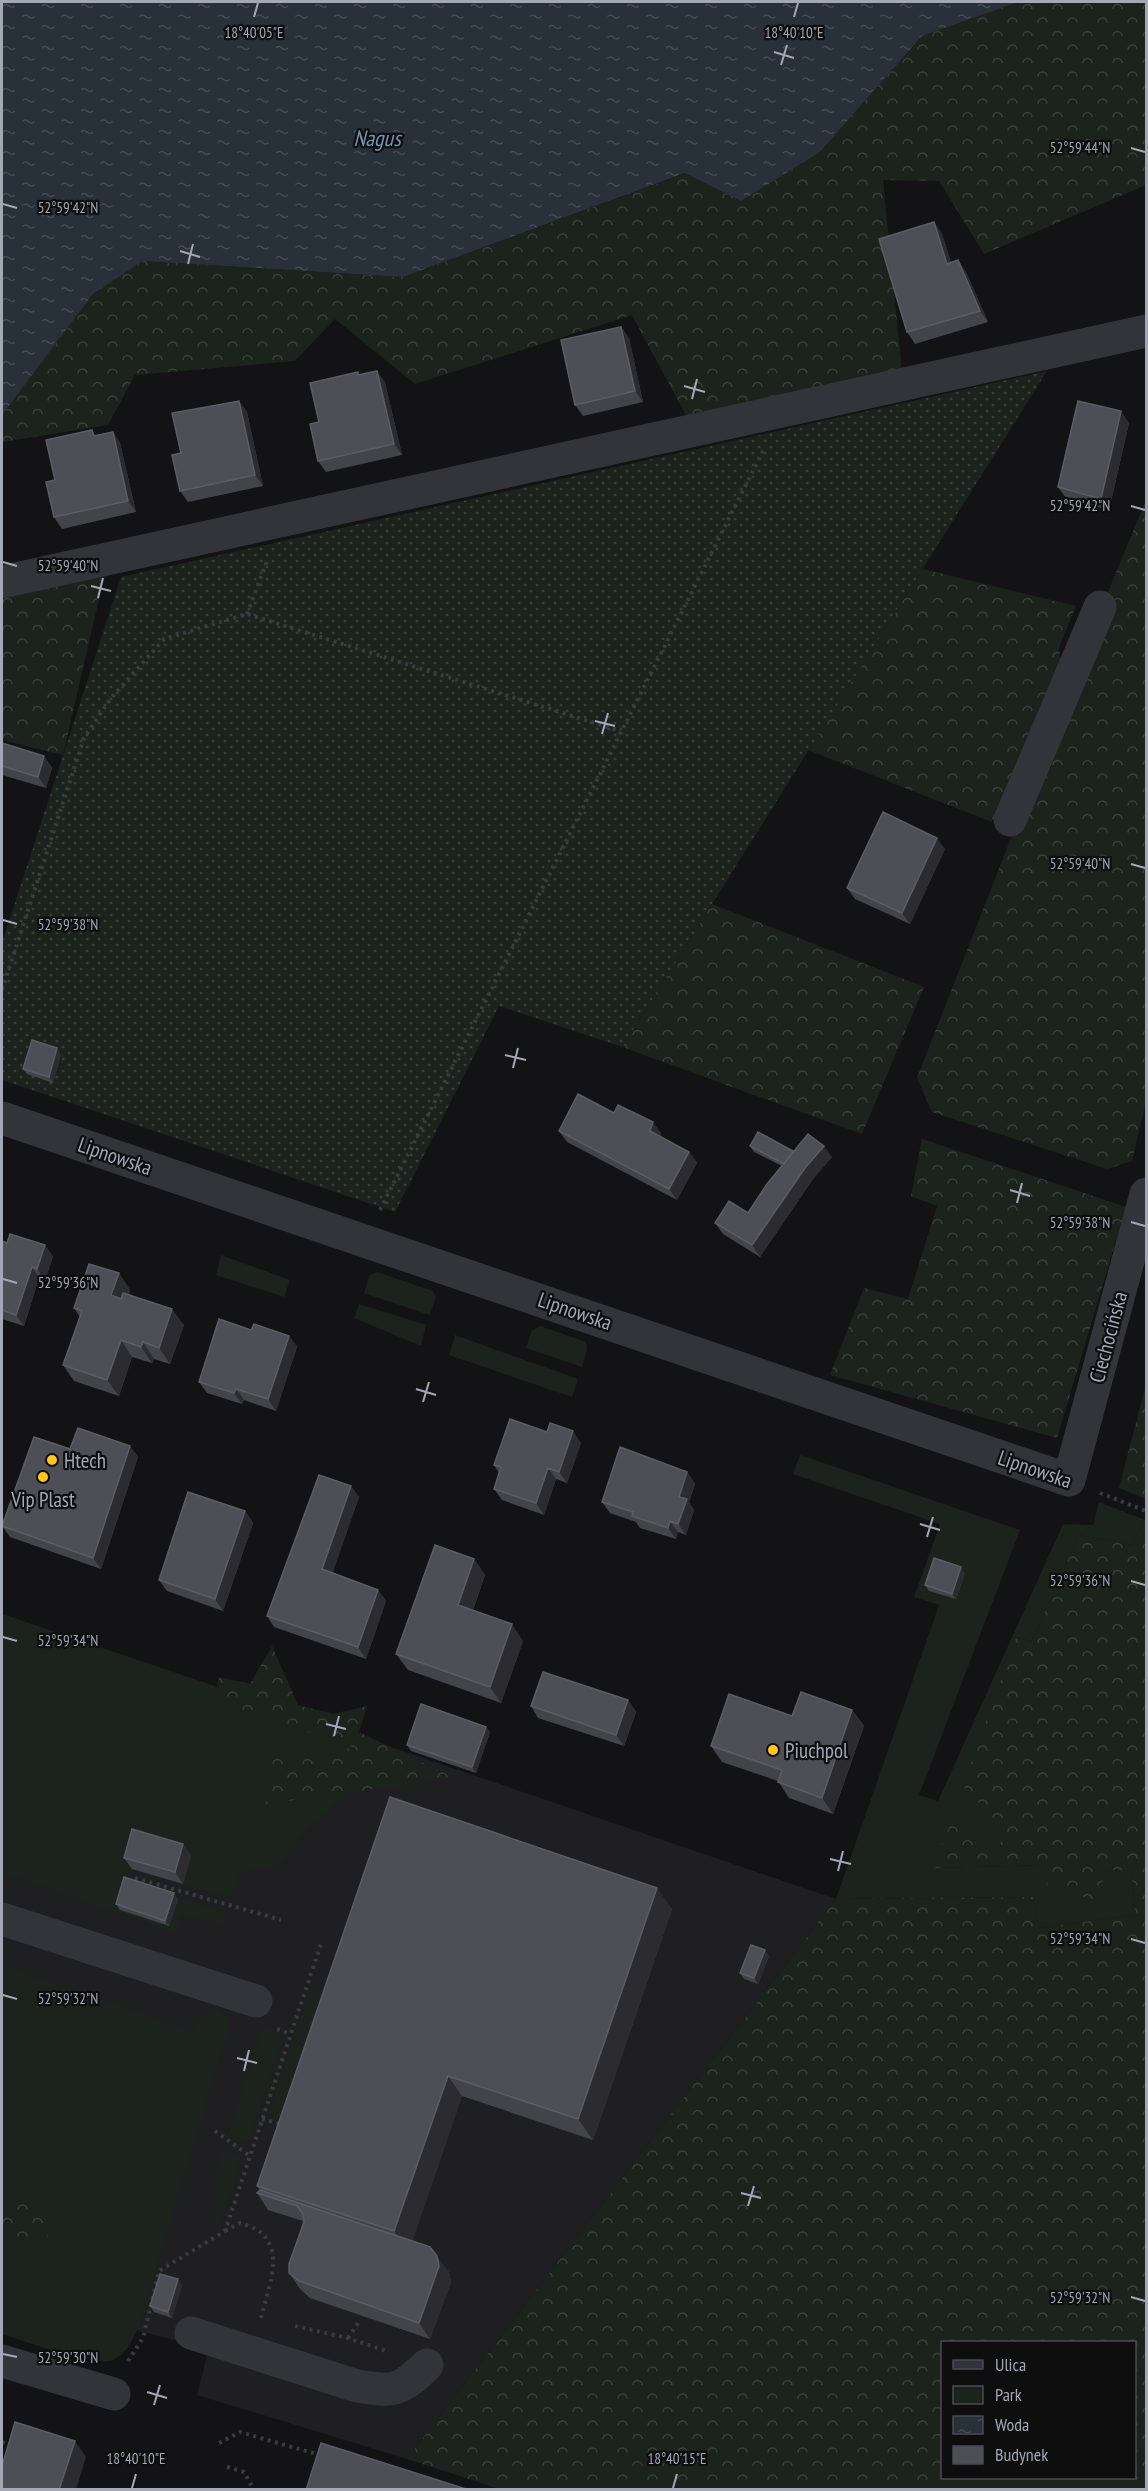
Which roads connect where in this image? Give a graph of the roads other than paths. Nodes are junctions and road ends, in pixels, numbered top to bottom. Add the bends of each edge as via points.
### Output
1 (1146, 331) edge
2 (2, 582) edge
3 (1100, 607) dead end
4 (1010, 820) dead end
5 (2, 1118) edge
6 (1146, 1194) edge
7 (1069, 1480) joint
8 (2, 1919) edge
9 (256, 2001) dead end
10 (191, 2333) dead end
11 (3, 2364) edge
12 (426, 2365) dead end
13 (116, 2380) road end

1 - 2 street
3 - 4 street
5 - 7 street, Lipnowska
6 - 7 street, Ciechocińska
8 - 9 street
10 - 12 street via 357,2386 381,2390 399,2389
11 - 13 street

